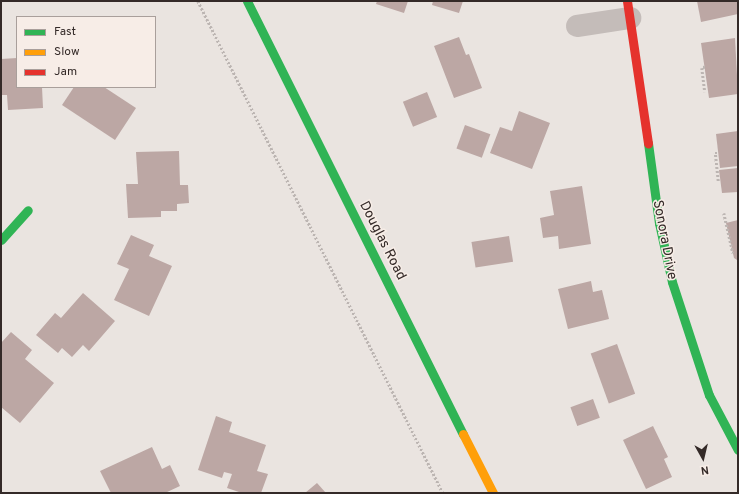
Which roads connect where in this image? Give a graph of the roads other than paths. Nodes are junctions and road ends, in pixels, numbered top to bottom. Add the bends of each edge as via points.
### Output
1 (247, 1) edge
2 (628, 10) edge
3 (577, 26) dead end
4 (28, 210) dead end
5 (1, 240) edge
6 (738, 450) edge
7 (493, 493) edge

1 - 7 street, Douglas Road
2 - 3 street, Sonora Drive
2 - 6 street, Sonora Drive via 659,223 672,282 706,388
4 - 5 street

